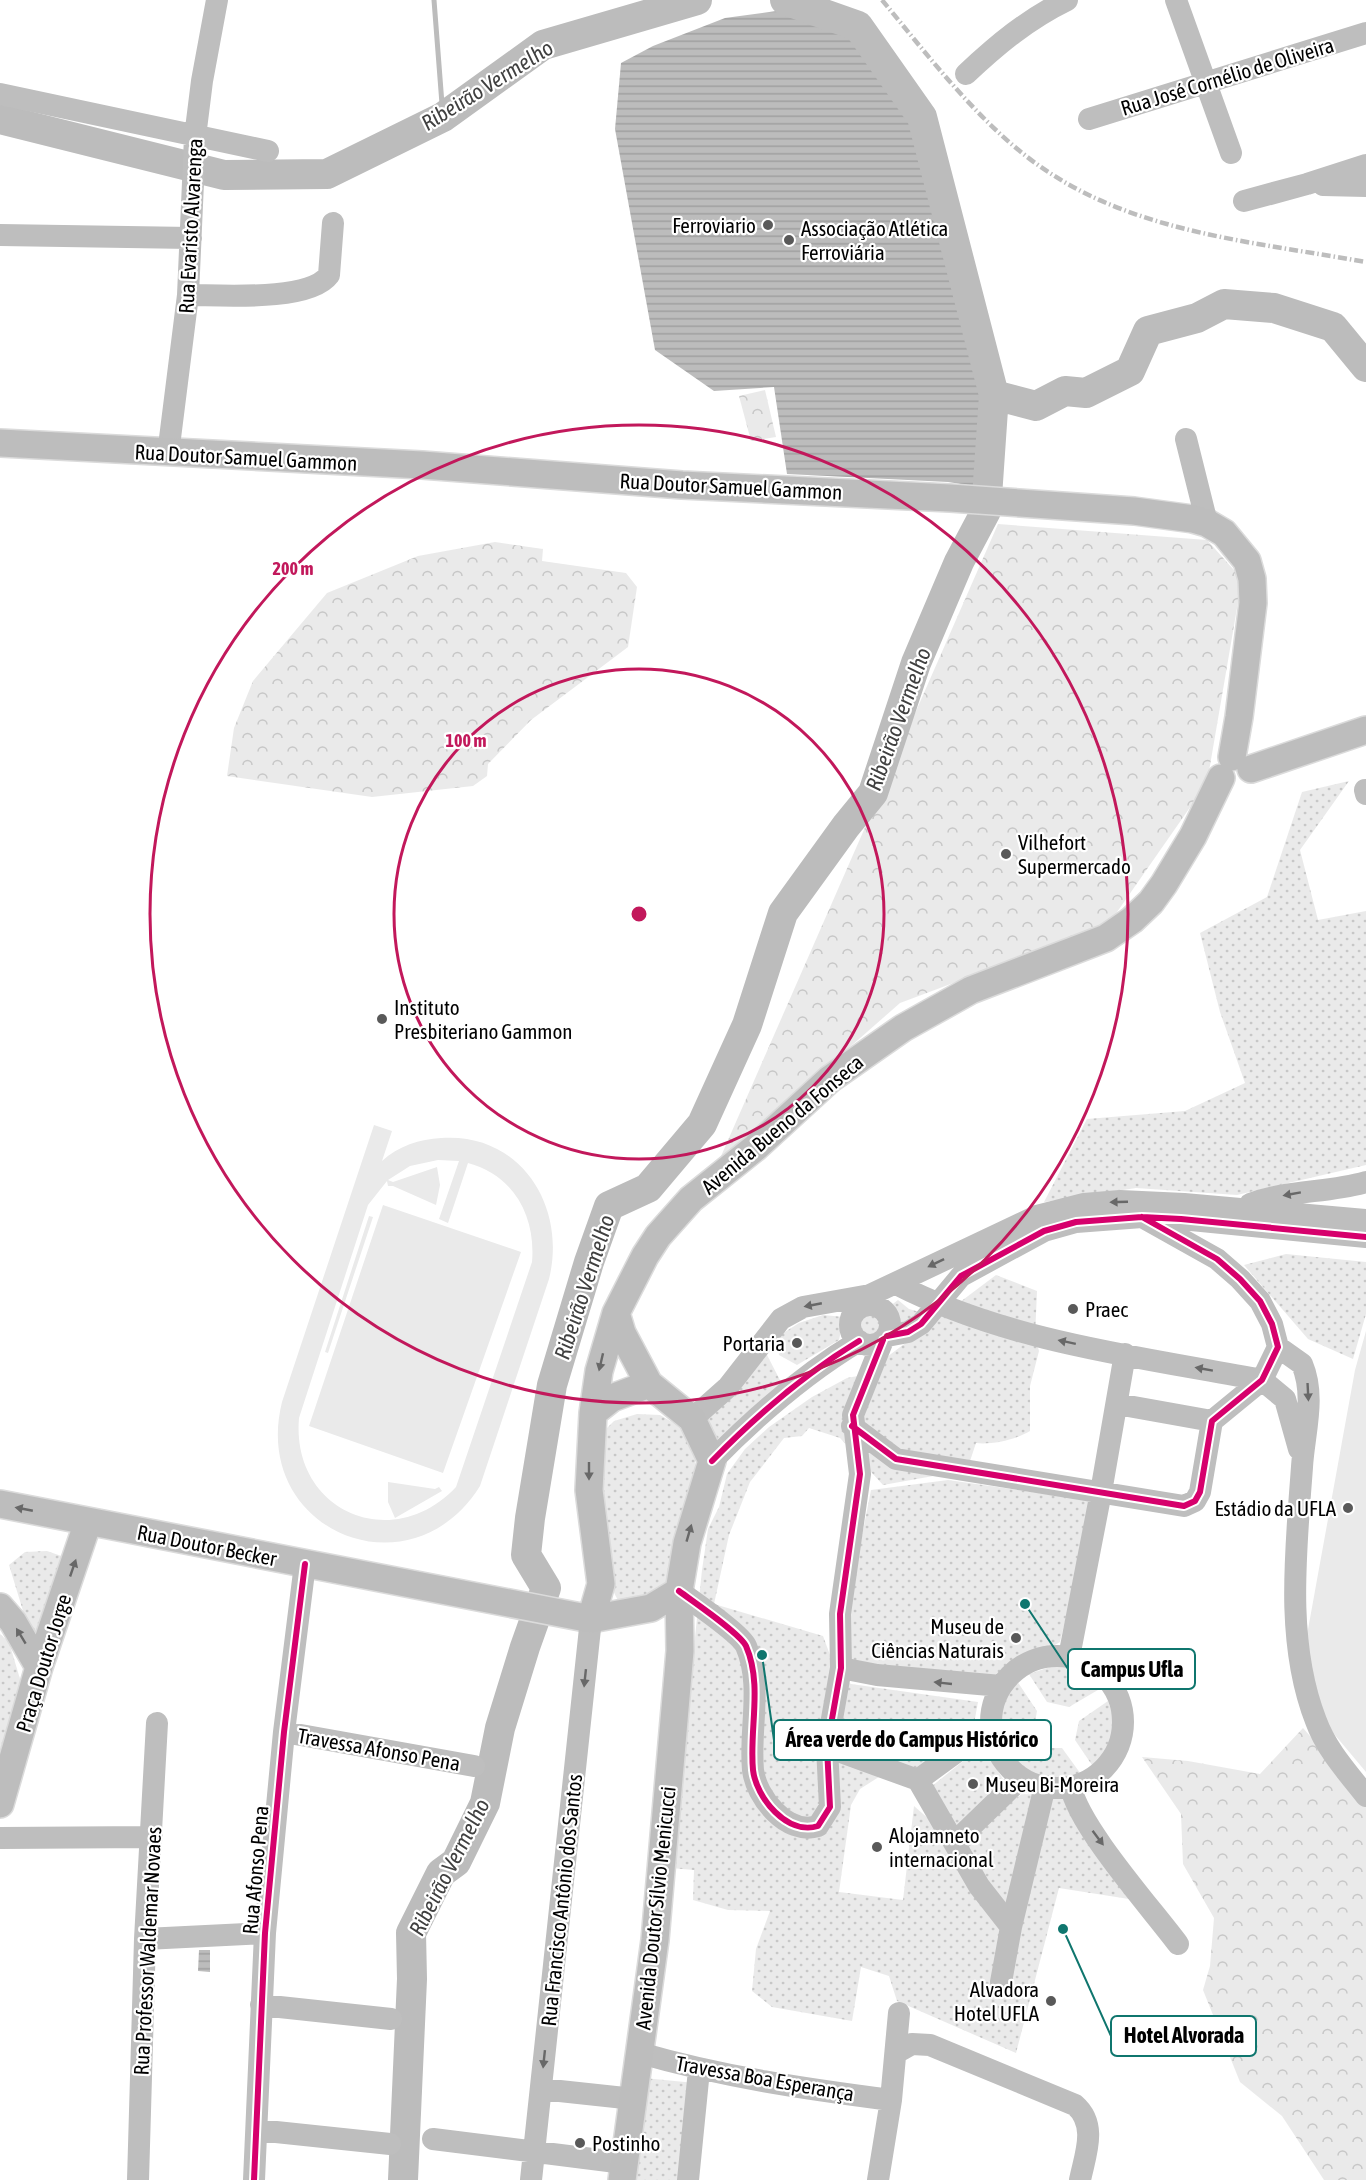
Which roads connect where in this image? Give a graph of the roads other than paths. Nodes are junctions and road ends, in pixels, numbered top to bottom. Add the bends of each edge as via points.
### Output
1 (217, 0) edge
2 (1067, 0) edge
3 (1176, 0) edge
4 (1366, 33) edge
5 (966, 74) dead end
6 (1204, 81) junction
7 (0, 94) edge
8 (1089, 119) dead end
9 (195, 142) junction
10 (268, 152) dead end
11 (1230, 153) dead end
12 (1366, 165) edge
13 (1307, 184) junction
14 (1366, 186) edge
15 (1244, 201) dead end
16 (333, 223) dead end
17 (0, 235) edge
18 (191, 238) junction
19 (188, 295) junction
20 (1186, 439) dead end
21 (0, 442) edge
22 (168, 453) junction
23 (1208, 523) junction
24 (1366, 730) edge
25 (1235, 768) junction
26 (1356, 1185) edge
27 (1240, 1208) junction
28 (1142, 1217) junction
29 (1330, 1218) junction
30 (1366, 1220) edge
31 (1366, 1237) edge
32 (896, 1284) junction
33 (869, 1300) junction
34 (940, 1303) junction
35 (616, 1312) junction
36 (885, 1338) junction
37 (859, 1341) junction
38 (1278, 1347) junction
39 (1125, 1354) junction
40 (1262, 1380) junction
41 (649, 1384) junction
42 (1117, 1404) junction
43 (592, 1413) junction
44 (692, 1419) junction
45 (1212, 1422) junction
46 (852, 1426) junction
47 (896, 1459) junction
48 (712, 1461) junction
49 (1302, 1465) junction
50 (860, 1474) junction
51 (1101, 1492) junction
52 (0, 1504) edge
53 (88, 1522) junction
54 (305, 1564) junction
55 (601, 1584) junction
56 (679, 1591) junction
57 (0, 1607) edge
58 (651, 1608) junction
59 (625, 1614) junction
60 (591, 1619) junction
61 (680, 1635) junction
62 (1069, 1657) junction
63 (39, 1667) junction
64 (841, 1668) junction
65 (1001, 1686) junction
66 (157, 1723) dead end
67 (992, 1726) junction
68 (284, 1732) junction
69 (827, 1747) junction
70 (474, 1766) dead end
71 (1021, 1778) junction
72 (918, 1780) junction
73 (1045, 1786) junction
74 (1071, 1787) junction
75 (1366, 1796) edge
76 (0, 1804) edge
77 (152, 1837) junction
78 (0, 1838) edge
79 (955, 1842) junction
80 (1011, 1927) junction
81 (265, 1933) junction
82 (146, 1939) junction
83 (1178, 1944) dead end
84 (1001, 1982) dead end
85 (261, 2005) junction
86 (898, 2013) dead end
87 (391, 2019) dead end
88 (640, 2053) junction
89 (896, 2053) junction
90 (699, 2070) junction
91 (541, 2089) junction
92 (634, 2099) junction
93 (891, 2100) junction
94 (257, 2130) junction
95 (433, 2139) dead end
96 (390, 2144) dead end
97 (534, 2151) junction
98 (623, 2171) edge
99 (138, 2180) edge
100 (254, 2180) edge
101 (531, 2180) edge
102 (688, 2180) edge
103 (878, 2180) edge
104 (1080, 2180) edge

1 - 9 street, Rua Evaristo Alvarenga
2 - 5 street via 1037,14 1004,38
3 - 6 street
4 - 6 street, Rua José Cornélio de Oliveira
6 - 8 street, Rua José Cornélio de Oliveira
6 - 11 street
7 - 9 street
9 - 10 street
9 - 18 street, Rua Evaristo Alvarenga
12 - 13 street
13 - 14 street
13 - 15 street
16 - 19 street via 329,275 320,284 279,292
17 - 18 street
18 - 19 street, Rua Evaristo Alvarenga
19 - 22 street, Rua Evaristo Alvarenga
20 - 23 street
21 - 22 main road, Rua Doutor Samuel Gammon
22 - 23 main road, Rua Doutor Samuel Gammon via 950,498 1134,511
23 - 25 main road, Rua Doutor Samuel Gammon via 1235,544 1247,561 1252,579 1253,603
24 - 25 main road
25 - 35 main road, Avenida Bueno da Fonseca via 1164,884 1132,920 1106,938 970,990 903,1028 830,1079 756,1147 691,1199 645,1256
26 -> 27 street via 1294,1193
26 - 29 street
27 - 29 street
27 -> 32 street via 1120,1201 1084,1204 1019,1224
28 - 31 street
28 - 34 street via 1076,1222 1044,1232 961,1276
28 - 38 street via 1217,1259 1240,1279 1260,1302
29 - 30 street
32 - 33 street
32 - 34 street
33 - 36 street via 890,1321
33 - 37 street via 852,1315 852,1334
33 -> 44 street via 803,1306 781,1319 728,1387
34 - 36 street via 921,1324
39 -> 34 street via 1014,1329
35 - 41 main road via 622,1333
35 -> 43 main road, Avenida Bueno da Fonseca
36 - 37 street via 867,1344
36 - 46 street via 856,1401
37 - 48 street via 791,1388
38 - 40 street
38 -> 49 street via 1302,1364 1306,1375 1308,1418
40 -> 39 street
39 - 42 street
40 - 45 street
40 - 49 street via 1285,1399
41 - 43 main road via 612,1398
41 - 44 main road
42 - 45 street
42 - 51 street
43 -> 55 main road, Avenida Bueno da Fonseca via 589,1490
44 - 48 main road
45 - 51 street via 1195,1502 1184,1506
46 - 47 street
46 - 50 street
47 - 50 street
47 - 51 street
56 -> 48 main road, Avenida Doutor Sílvio Menicucci via 687,1543
49 - 75 street via 1296,1592 1299,1654 1316,1720 1328,1744
50 - 64 street via 840,1614
51 - 62 street
53 -> 52 main road, Rua Doutor Becker
53 - 54 main road, Rua Doutor Becker
63 -> 53 main road, Praça Doutor Jorge
54 - 60 main road, Rua Doutor Becker
54 - 68 street, Rua Afonso Pena
55 - 59 main road
55 - 60 main road, Avenida Bueno da Fonseca
56 - 58 main road
56 - 61 main road, Avenida Doutor Sílvio Menicucci
56 - 69 street via 745,1643 754,1673 754,1773 768,1803 783,1821 796,1828 818,1826 830,1807
63 -> 57 main road
58 - 59 main road
58 - 61 main road
59 - 60 main road
60 -> 91 street, Rua Francisco Antônio dos Santos
61 - 88 main road, Avenida Doutor Sílvio Menicucci via 655,1940
62 - 65 street via 1043,1657 1019,1667
62 - 74 street via 1093,1666 1112,1684 1122,1708 1123,1734 1113,1758 1095,1776
63 - 76 main road, Praça Doutor Jorge
65 -> 64 street
64 - 69 street
65 - 67 street via 991,1710
66 - 77 street, Rua Professor Waldemar Novaes
67 - 71 street via 1002,1760
67 - 72 street
68 - 70 street, Travessa Afonso Pena
68 - 81 street, Rua Afonso Pena
69 - 72 street
71 - 73 street
71 - 79 street
72 - 79 street
73 - 74 street
73 - 80 street
74 -> 83 street via 1087,1823
77 - 78 street
77 - 82 street, Rua Professor Waldemar Novaes
79 - 80 street via 979,1887
80 - 84 street
81 - 82 street
81 - 85 street, Rua Afonso Pena
82 - 99 street, Rua Professor Waldemar Novaes
85 - 87 street
85 - 94 street, Rua Afonso Pena
86 - 89 street
88 - 90 street, Travessa Boa Esperança
88 - 92 main road, Avenida Doutor Sílvio Menicucci
89 - 93 street
89 - 104 street via 912,2044 930,2045 1075,2105 1088,2124 1089,2134
90 - 93 street, Travessa Boa Esperança
90 - 102 street
91 - 92 street
91 - 97 street, Rua Francisco Antônio dos Santos
92 - 98 main road, Avenida Doutor Sílvio Menicucci
93 - 103 street
94 - 96 street
94 - 100 street, Rua Afonso Pena
95 - 97 street
97 - 98 street
97 - 101 street, Rua Francisco Antônio dos Santos

